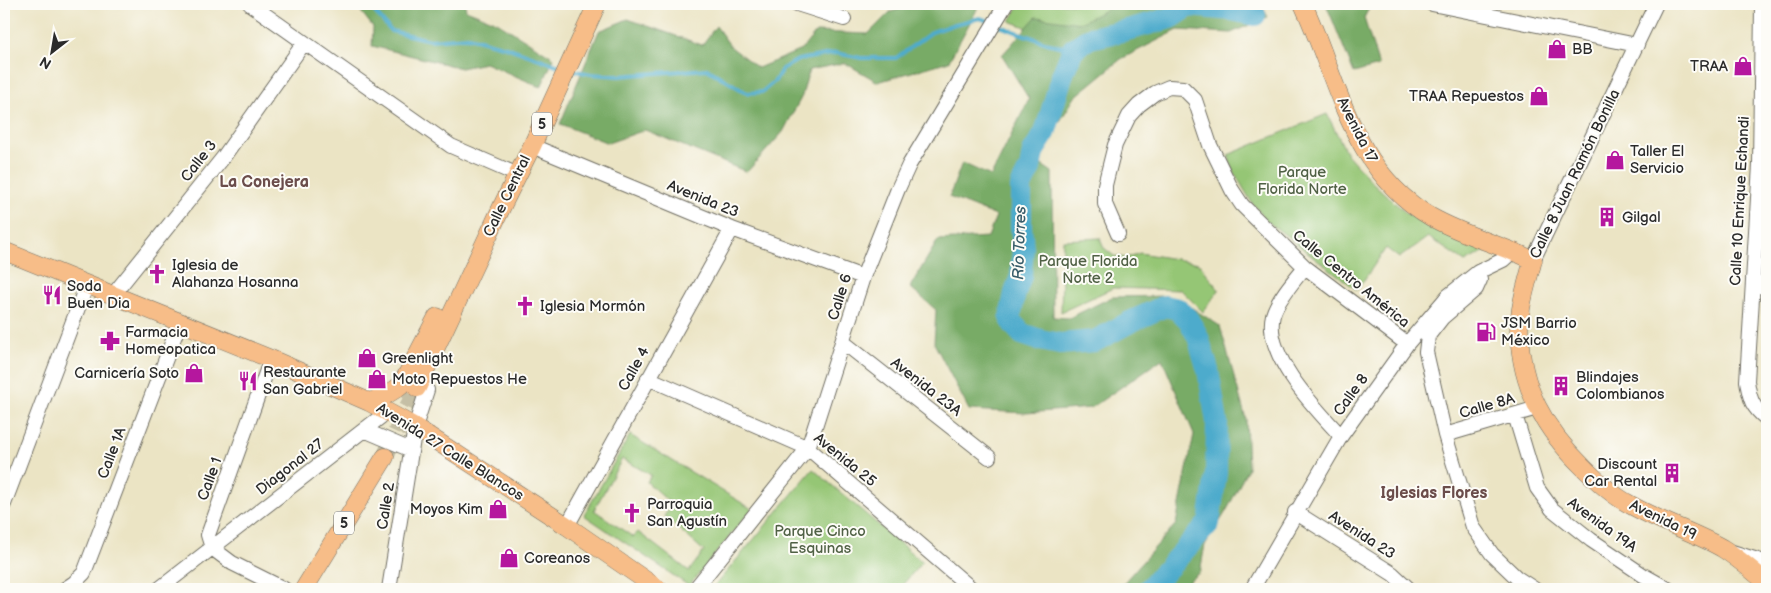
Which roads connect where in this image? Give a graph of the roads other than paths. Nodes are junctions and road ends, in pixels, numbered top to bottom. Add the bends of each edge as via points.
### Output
1 (250, 4) edge
2 (597, 4) edge
3 (797, 4) edge
4 (1006, 4) edge
5 (1303, 4) edge
6 (1432, 4) edge
7 (1656, 4) edge
8 (1762, 4) edge
9 (844, 19) dead end
10 (304, 43) junction
11 (1637, 44) junction
12 (532, 146) junction
13 (1764, 167) edge
14 (518, 175) junction
15 (504, 202) junction
16 (732, 229) junction
17 (1118, 234) dead end
18 (4, 250) edge
19 (1512, 251) junction
20 (1533, 260) junction
21 (1305, 266) junction
22 (1478, 272) junction
23 (864, 277) junction
24 (1753, 278) junction
25 (87, 284) junction
26 (1767, 290) edge
27 (113, 295) junction
28 (180, 322) junction
29 (842, 342) junction
30 (1407, 344) junction
31 (271, 359) junction
32 (648, 378) junction
33 (422, 389) joint
34 (369, 402) junction
35 (1537, 408) junction
36 (387, 412) junction
37 (1515, 415) junction
38 (1767, 418) edge
39 (415, 427) junction
40 (364, 430) junction
41 (1445, 435) junction
42 (1341, 436) junction
43 (808, 448) junction
44 (411, 450) junction
45 (385, 457) tunnel mouth
46 (989, 457) dead end
47 (4, 504) edge
48 (1295, 512) junction
49 (567, 526) junction
50 (212, 548) junction
51 (1721, 548) junction
52 (1767, 563) edge
53 (1767, 583) edge
54 (65, 589) edge
55 (159, 589) edge
56 (284, 589) edge
57 (304, 589) edge
58 (389, 589) edge
59 (658, 589) edge
60 (695, 589) edge
61 (972, 589) edge
62 (1252, 589) edge
63 (1409, 589) edge
64 (1534, 589) edge
65 (1668, 589) edge

1 - 10 street
2 - 12 main road, Calle Central / 5
3 - 9 street
4 - 23 street, Calle 6 via 909,166
5 - 19 main road, Avenida 17 via 1354,129 1380,174 1401,196 1432,217
6 - 11 street
7 - 11 street, Calle 8 Juan Ramón Bonilla
8 - 13 street, Calle 10 Enrique Echandi
10 - 14 street via 451,146
10 - 27 street, Calle 3 via 222,159
11 - 20 street, Calle 8 Juan Ramón Bonilla
12 - 14 main road, Calle Central / 5
12 - 16 street, Avenida 23
13 - 24 street, Calle 10 Enrique Echandi
14 - 15 main road, Calle Central / 5
15 - 33 main road, Calle Central / 5
15 - 34 main road via 442,307 402,384
16 - 23 street, Avenida 23
16 - 32 street, Calle 4
17 - 21 street, Calle Centro América via 1105,204 1105,185 1115,145 1129,116 1140,105 1169,87 1183,88 1195,100 1210,145 1242,205
18 - 25 main road, Avenida 27 Calle Blancos
19 - 20 main road, Avenida 17
19 - 22 street, Calle 8 via 1503,260
20 - 35 main road, Calle 8 Juan Ramón Bonilla via 1521,306 1519,330 1525,374
21 - 30 street, Calle Centro América
21 - 42 street via 1273,314 1272,337 1280,360 1316,410
22 - 30 street, Calle 8 via 1448,296
22 - 41 street via 1480,280 1476,289 1442,318 1428,336 1426,352
23 - 29 street, Calle 6
24 - 26 street
24 - 38 street, Calle 10 Enrique Echandi via 1747,381 1750,399 1757,411
25 - 27 main road, Avenida 27 Calle Blancos
25 - 47 street
27 - 28 main road, Avenida 27 Calle Blancos
28 - 31 main road, Avenida 27 Calle Blancos
28 - 54 street, Calle 1A via 84,573
29 - 43 street, Calle 6
29 - 46 street, Avenida 23A
30 - 42 street, Calle 8
31 - 34 main road, Avenida 27 Calle Blancos
31 - 50 street, Calle 1 via 208,535
32 - 43 street, Avenida 25
32 - 49 street, Calle 4
33 - 39 street, Calle 2
34 - 36 main road, Avenida 27 Calle Blancos
35 - 37 street, Calle 8A
35 - 51 main road, Avenida 19 via 1564,448 1628,504
36 - 39 main road, Avenida 27 Calle Blancos
36 - 40 street, Diagonal 27
37 - 41 street, Calle 8A
37 - 65 street, Avenida 19A via 1537,488 1552,509 1591,540
39 - 44 street, Calle 2
39 - 49 main road, Avenida 27 Calle Blancos
40 - 44 street
40 - 50 street, Diagonal 27
41 - 64 street via 1473,527 1492,554
42 - 48 street, Calle 8
43 - 60 street, Calle 6
43 - 61 street, Avenida 25
44 - 58 street, Calle 2
45 - 57 main road, 5
48 - 62 street, Calle 8
48 - 63 street, Avenida 23 via 1393,574
49 - 59 main road, Avenida 27 Calle Blancos
50 - 55 street
50 - 56 street via 232,563
51 - 52 street, Avenida 19
51 - 53 main road

